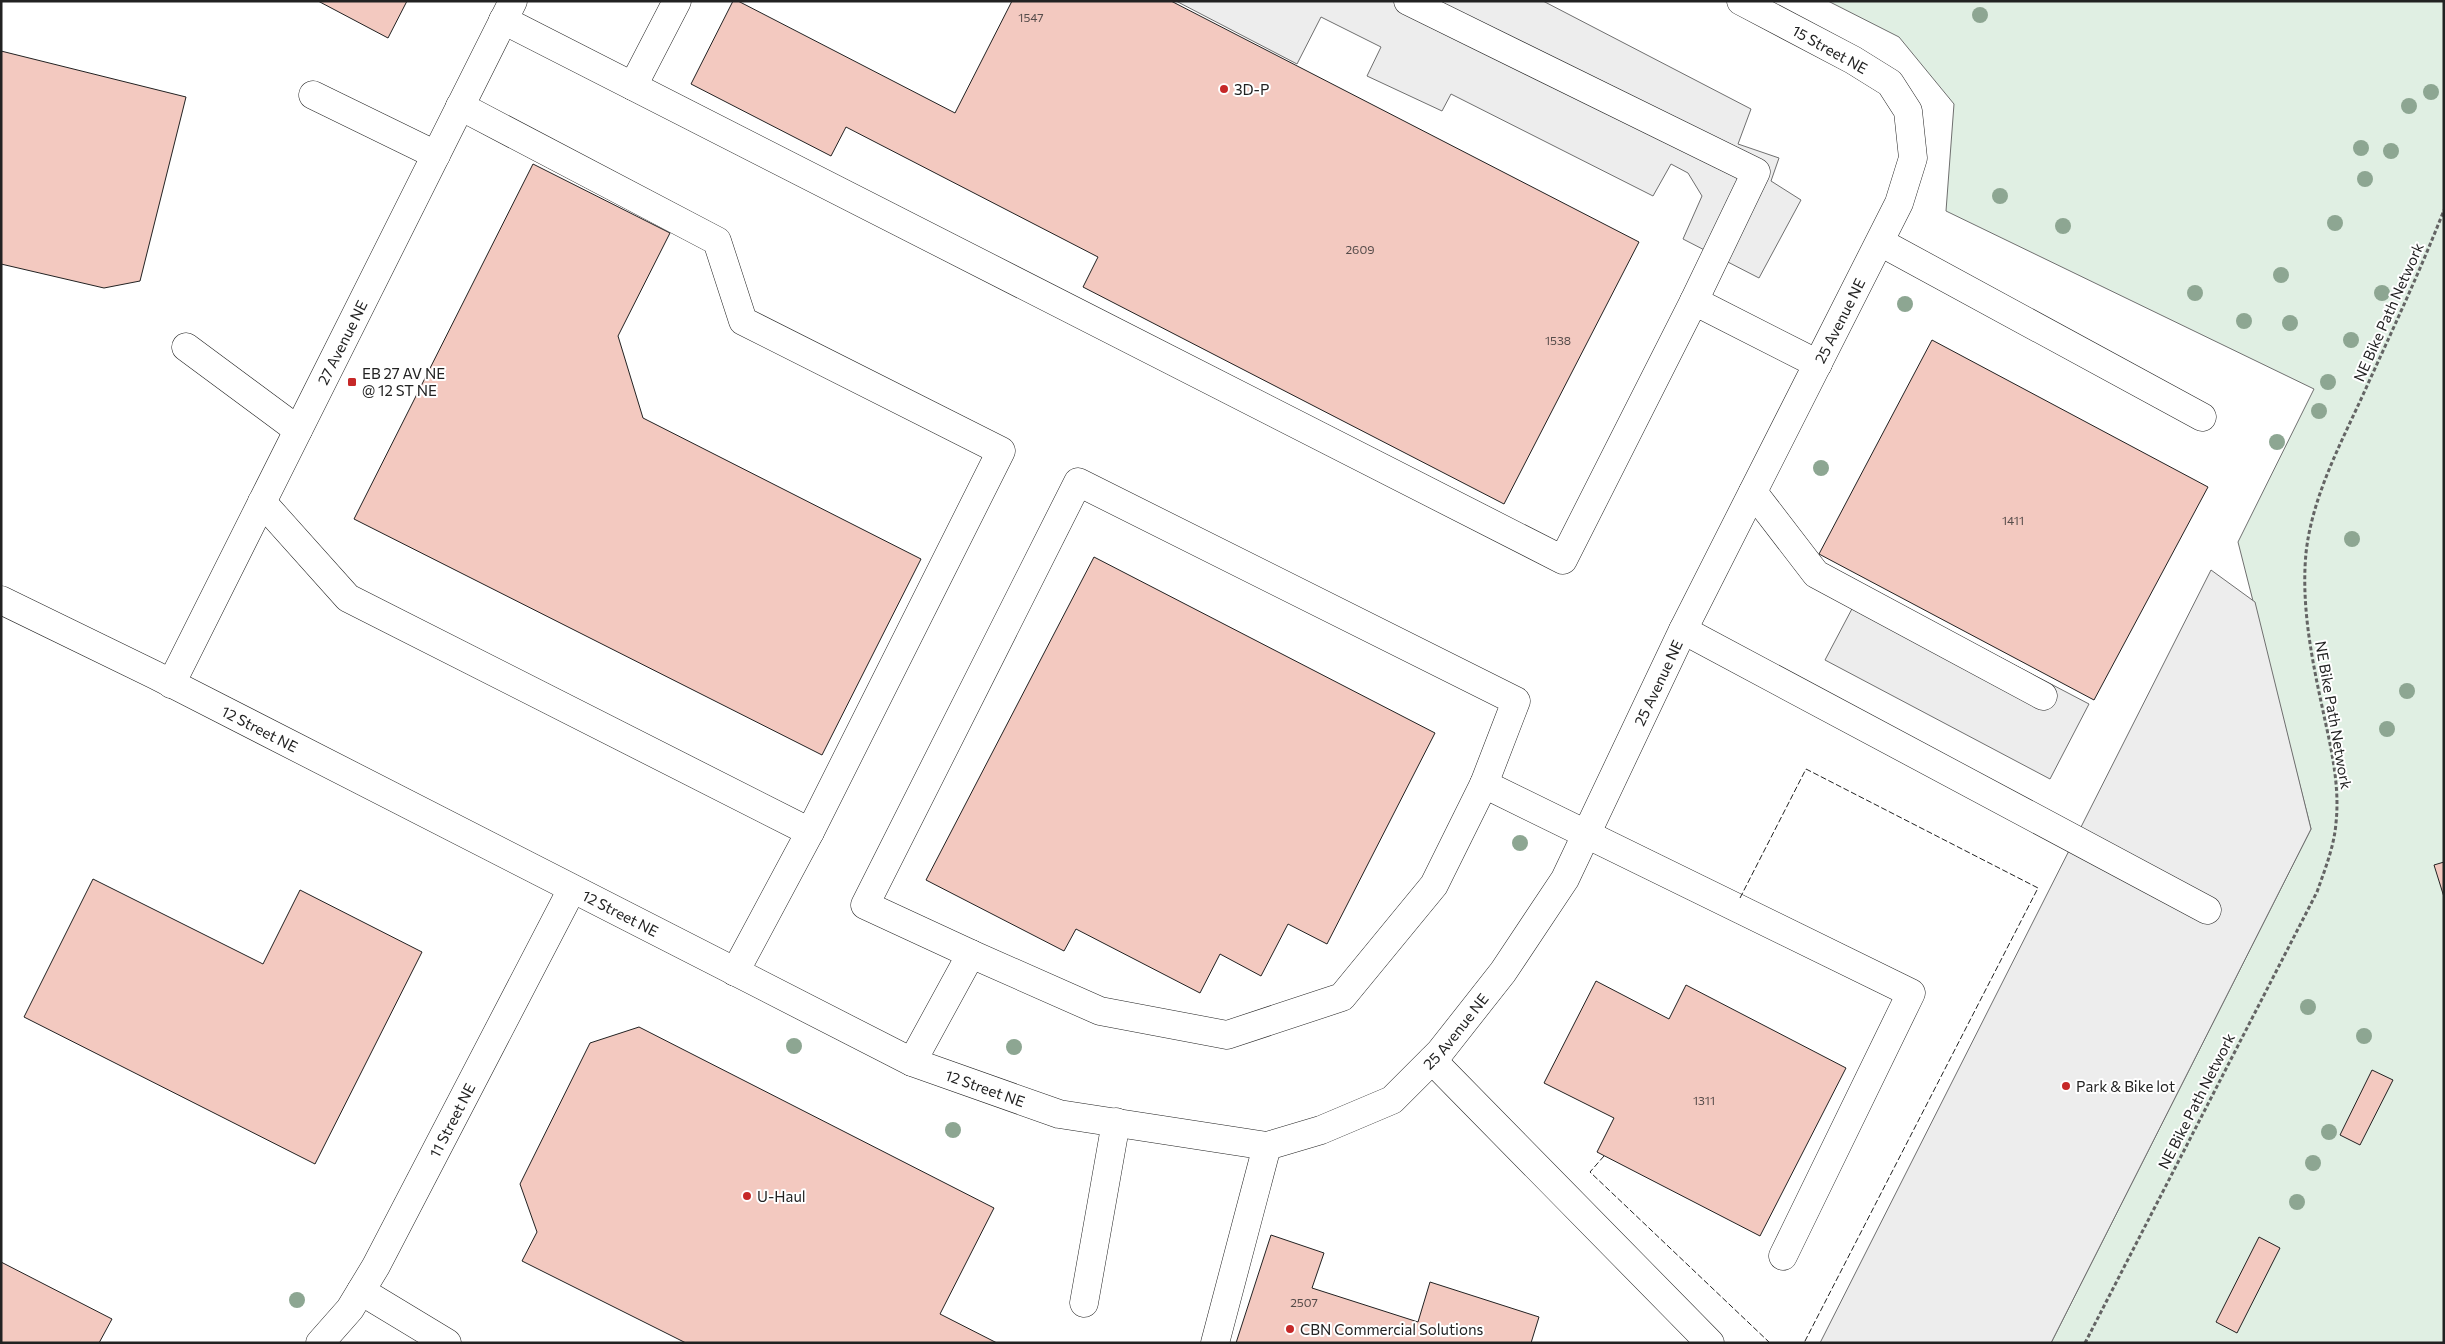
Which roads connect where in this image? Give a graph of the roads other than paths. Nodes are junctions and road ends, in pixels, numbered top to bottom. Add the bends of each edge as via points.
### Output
1 (677, 1) edge
2 (1408, 1) edge
3 (1741, 1) edge
4 (508, 11) edge
5 (633, 86) junction
6 (313, 95) dead end
7 (460, 106) junction
8 (1908, 111) joint
9 (436, 155) junction
10 (1880, 242) junction
11 (1694, 301) junction
12 (186, 347) dead end
13 (1818, 364) junction
14 (2202, 417) dead end
15 (298, 430) junction
16 (1753, 492) junction
17 (262, 502) junction
18 (1, 600) edge
19 (1683, 630) junction
20 (171, 684) junction
21 (2043, 696) dead end
22 (1484, 784) junction
23 (810, 832) junction
24 (1586, 835) junction
25 (572, 889) junction
26 (2206, 910) dead end
27 (971, 954) junction
28 (735, 972) junction
29 (1432, 1060) junction
30 (912, 1062) junction
31 (1116, 1122) junction
32 (1267, 1146) junction
33 (1783, 1256) dead end
34 (362, 1291) junction
35 (1084, 1303) dead end
36 (320, 1343) edge
37 (447, 1343) edge
38 (1215, 1343) edge
39 (1710, 1343) edge

1 - 5 street
2 - 11 street via 1756,172
3 - 8 street, 15 Street NE via 1890,83
4 - 5 street
4 - 7 street, 27 Avenue NE
5 - 11 street via 1563,560
6 - 9 street
7 - 9 street, 27 Avenue NE
7 - 23 street via 717,241 743,321 1001,451
8 - 10 street, 25 Avenue NE via 1913,158 1899,203
9 - 15 street, 27 Avenue NE
10 - 13 street, 25 Avenue NE
10 - 14 street
11 - 13 street
12 - 15 street
13 - 16 street, 25 Avenue NE
15 - 17 street, 27 Avenue NE
16 - 19 street, 25 Avenue NE
16 - 21 street via 1816,574
17 - 20 street, 27 Avenue NE
17 - 23 street via 348,598
18 - 20 street, 12 Street NE
19 - 24 street, 25 Avenue NE
19 - 26 street
20 - 25 street, 12 Street NE
22 - 24 street
22 - 27 street via 1434,885 1342,997 1227,1036 1100,1011
22 - 27 street via 1516,701 1078,482 865,905
23 - 28 street
24 - 29 street, 25 Avenue NE via 1565,879 1503,972
24 - 33 street via 1911,992
25 - 28 street, 12 Street NE
25 - 34 street, 11 Street NE
27 - 30 street
28 - 30 street, 12 Street NE
29 - 32 street, 25 Avenue NE via 1392,1100 1322,1130
29 - 39 street
30 - 31 street, 12 Street NE via 1059,1114
31 - 32 street, 12 Street NE
31 - 35 street
32 - 38 street
34 - 36 street, 11 Street NE
34 - 37 street

